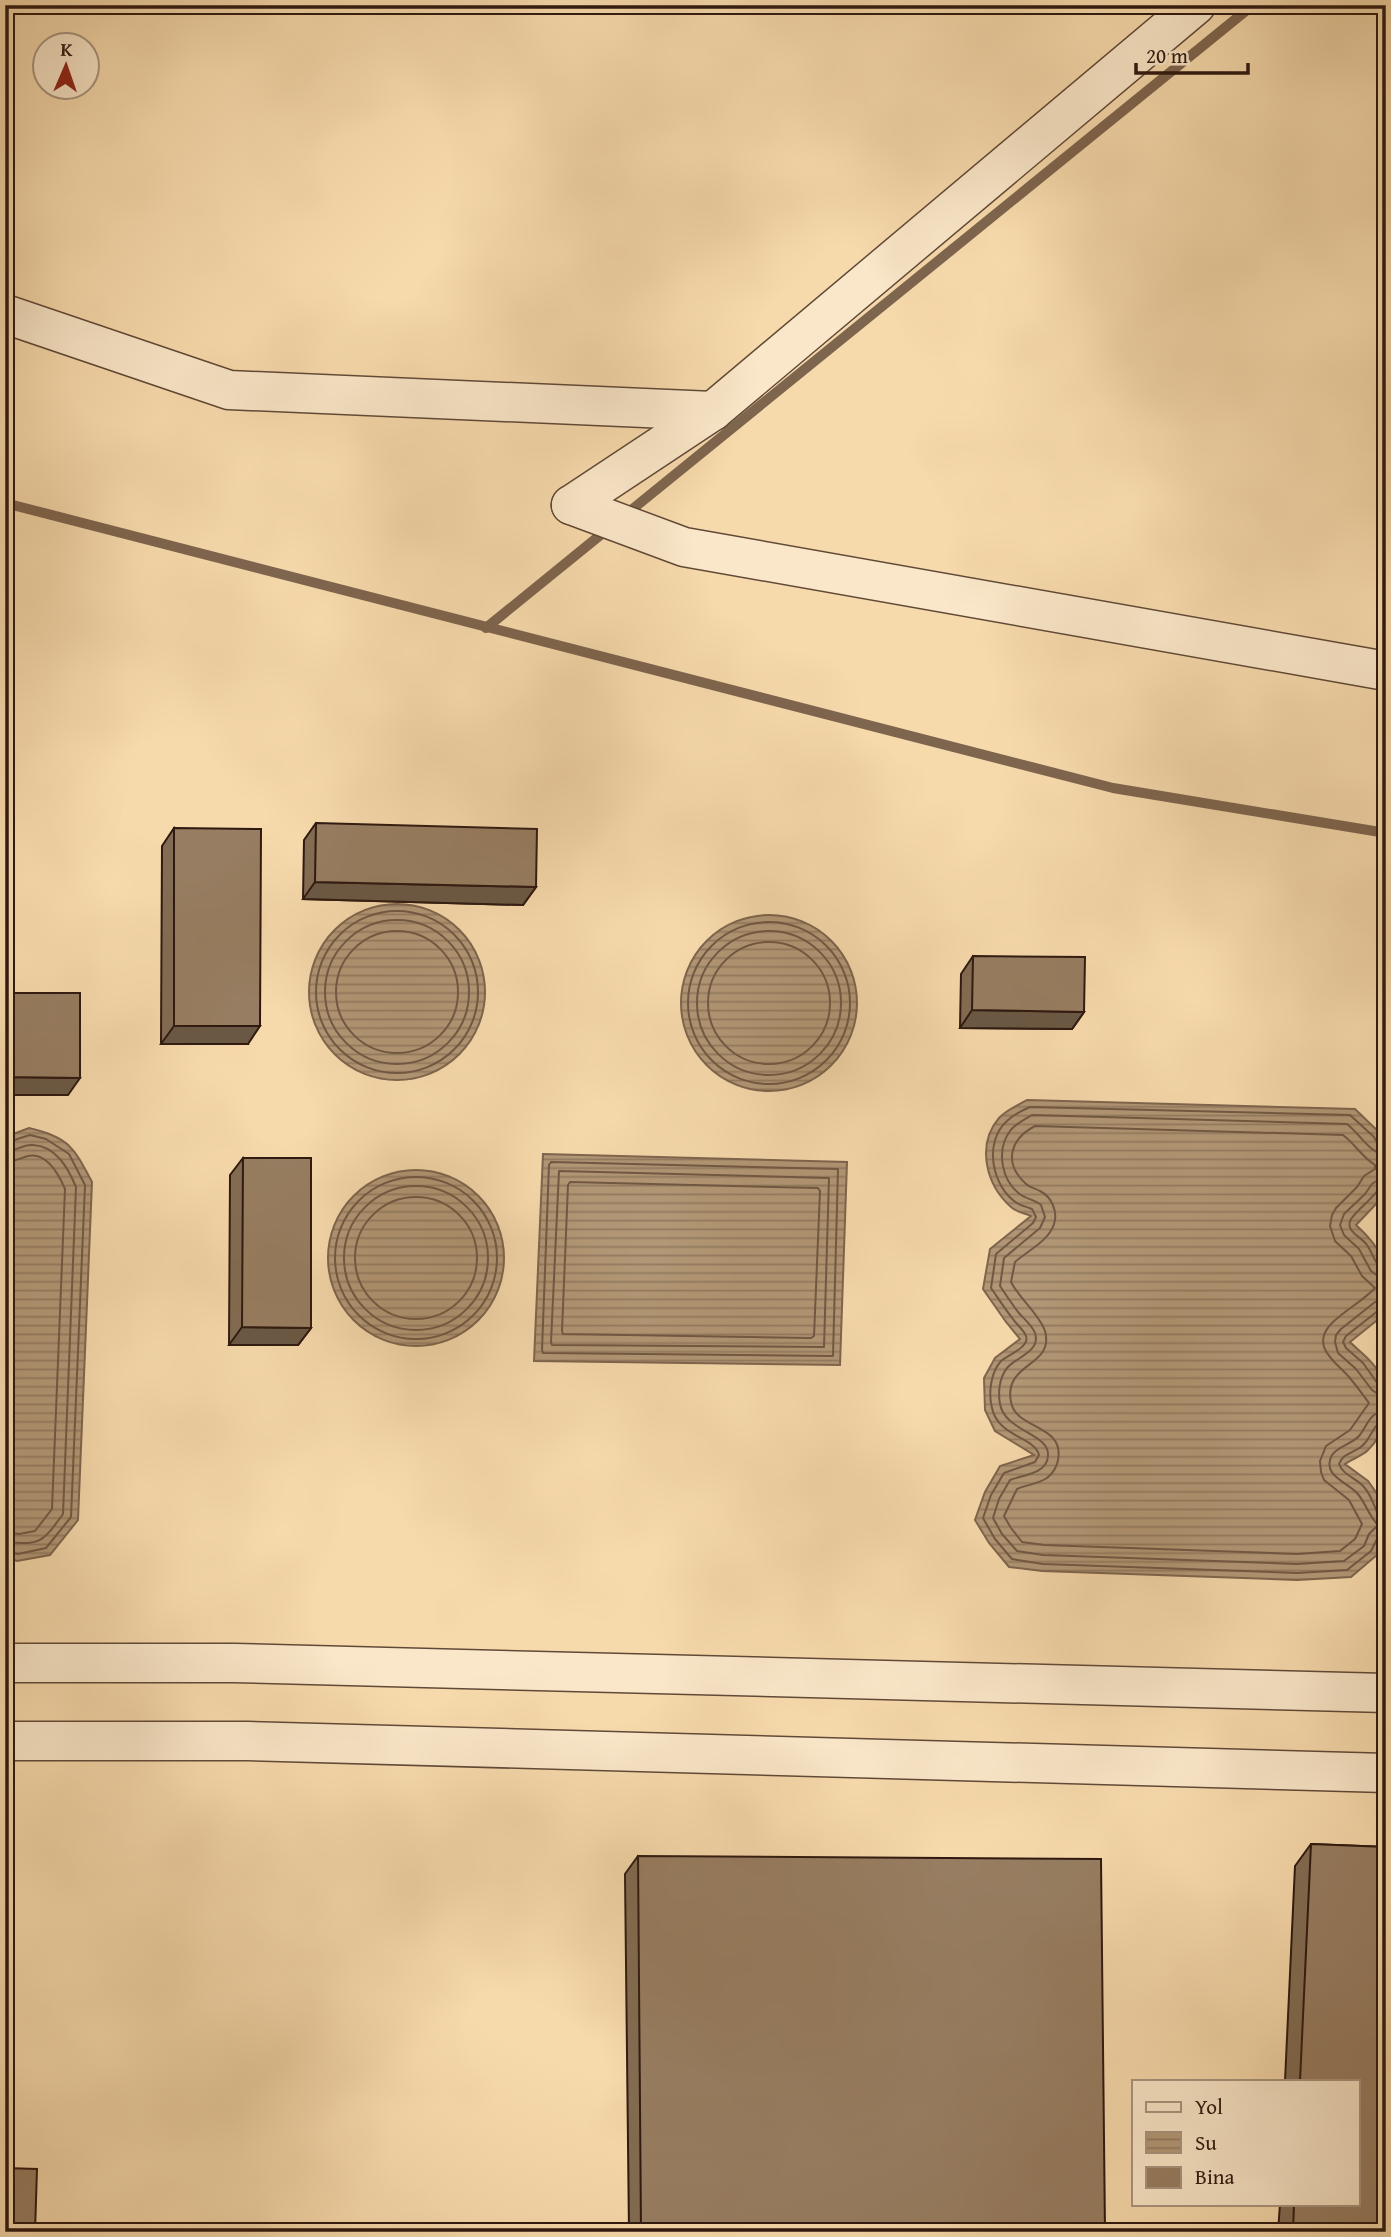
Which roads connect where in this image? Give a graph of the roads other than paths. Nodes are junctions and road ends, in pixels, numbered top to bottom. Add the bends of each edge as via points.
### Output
1 (1196, 5) edge
2 (5, 314) edge
3 (713, 411) junction
4 (1386, 671) edge
5 (5, 1663) edge
6 (1386, 1693) edge
7 (5, 1741) edge
8 (1386, 1773) edge

1 - 3 street
2 - 3 street via 229,390
3 - 4 street via 571,505 684,547
5 - 6 street via 234,1663
7 - 8 street via 248,1741

